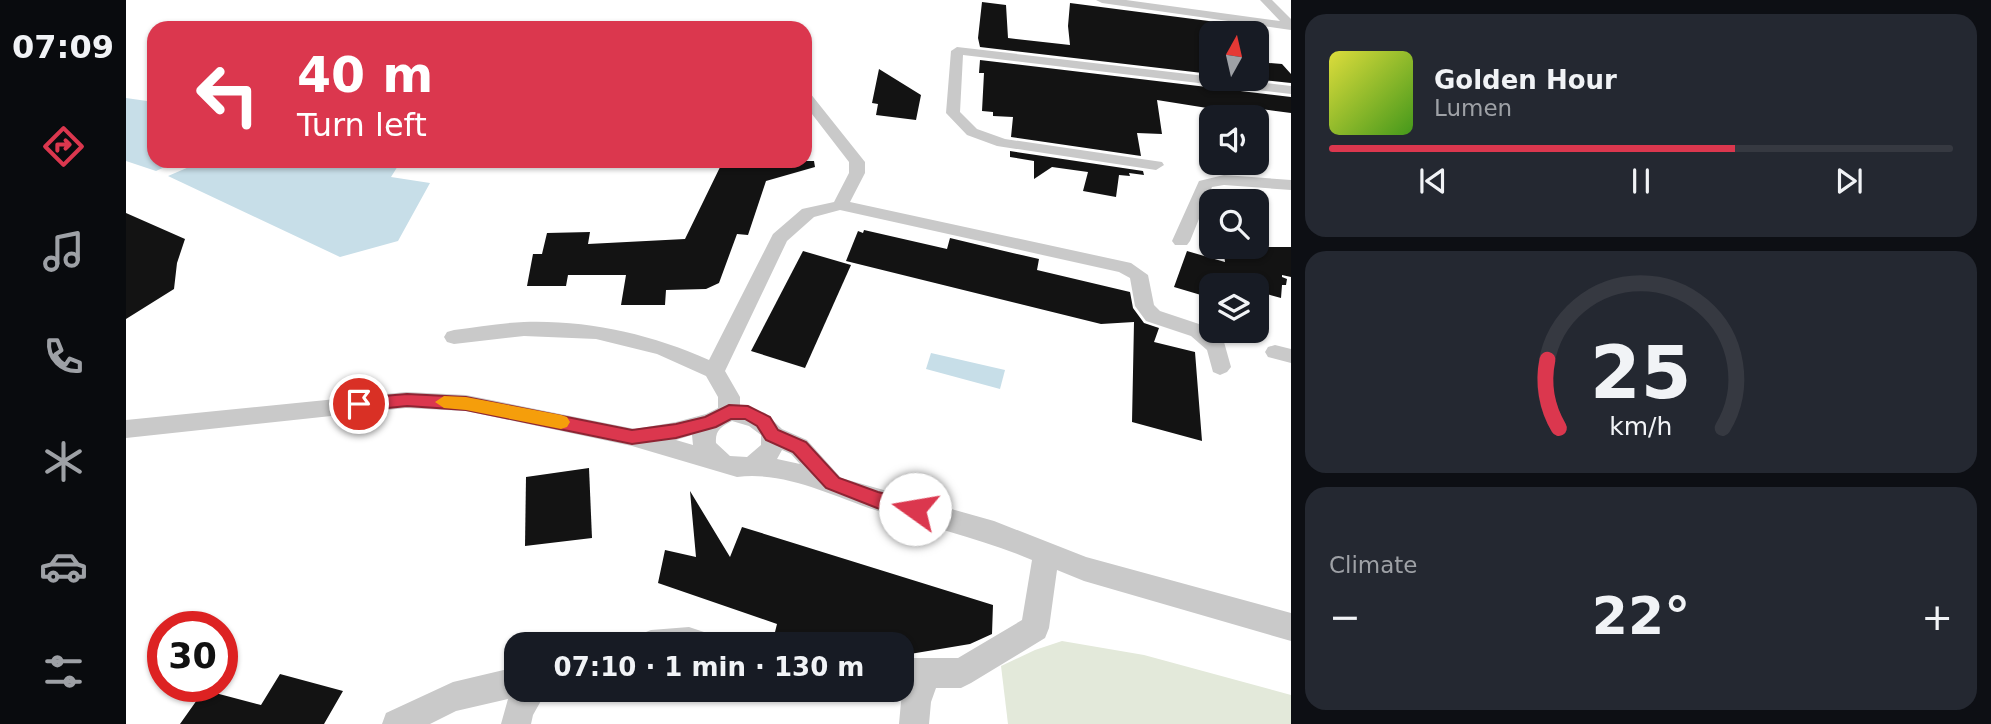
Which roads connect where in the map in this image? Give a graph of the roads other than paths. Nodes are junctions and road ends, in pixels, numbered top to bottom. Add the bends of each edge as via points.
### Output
1 (1102, 0) edge
2 (1266, 0) edge
3 (1291, 26) edge
4 (1291, 90) edge
5 (812, 105) edge
6 (1156, 165) dead end
7 (1291, 185) edge
8 (840, 205) junction
9 (1181, 241) dead end
10 (454, 337) dead end
11 (1220, 367) dead end
12 (714, 370) junction
13 (719, 417) junction
14 (126, 429) edge
15 (772, 435) junction
16 (632, 437) junction
17 (714, 460) junction
18 (751, 466) junction
19 (833, 483) junction
20 (1046, 555) junction
21 (1291, 627) edge
22 (914, 673) edge
23 (504, 685) edge
24 (524, 702) edge
25 (397, 724) edge
26 (516, 724) edge
27 (914, 724) edge

1 - 3 street
2 - 3 street
4 - 6 street via 957,51 953,113 972,132 1002,143
5 - 8 street via 857,162
7 - 9 street via 1224,180 1205,184
8 - 11 street via 1125,267 1139,275 1145,306 1153,316 1198,331 1217,347
8 - 12 street via 808,213 779,238
10 - 12 street via 524,330 596,332 663,348
12 - 13 street via 729,397
13 - 15 street via 748,413 764,421
13 - 16 street via 676,431
13 - 17 street via 703,434 704,448
14 - 16 street via 407,400 466,403
15 - 18 street via 764,458
15 - 19 street via 799,447
16 - 17 street
17 - 18 street via 731,467
18 - 19 street
19 - 20 street via 994,532
20 - 21 street
20 - 22 street via 1035,628 961,673
22 - 27 street
23 - 25 street via 453,697
24 - 26 street

